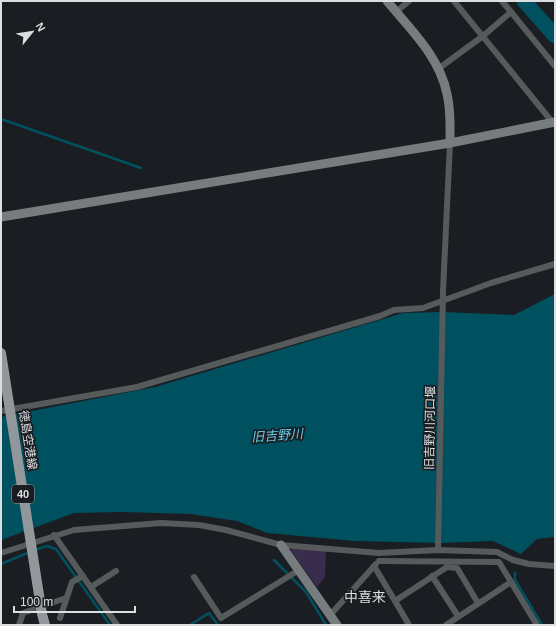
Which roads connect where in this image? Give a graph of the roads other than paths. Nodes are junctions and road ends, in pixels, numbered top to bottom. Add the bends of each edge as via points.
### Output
1 (388, 1) edge
2 (410, 1) edge
3 (454, 1) edge
4 (502, 1) edge
5 (396, 12) junction
6 (511, 12) junction
7 (483, 36) junction
8 (555, 66) edge
9 (438, 69) junction
10 (554, 122) edge
11 (450, 143) junction
12 (1, 217) edge
13 (555, 264) edge
14 (443, 305) junction
15 (1, 353) edge
16 (1, 411) edge
17 (54, 535) junction
18 (281, 545) junction
19 (439, 549) junction
20 (1, 553) edge
21 (379, 553) junction
22 (379, 561) junction
23 (374, 566) junction
24 (555, 566) edge
25 (299, 570) junction
26 (116, 571) dead end
27 (83, 576) junction
28 (432, 576) junction
29 (194, 577) dead end
30 (511, 582) junction
31 (91, 588) junction
32 (66, 598) junction
33 (395, 601) junction
34 (478, 603) junction
35 (331, 614) junction
36 (458, 616) junction
37 (60, 618) dead end
38 (18, 625) edge
39 (45, 625) edge
40 (117, 625) edge
41 (337, 625) edge
42 (409, 625) edge
43 (446, 625) edge
44 (538, 625) edge

1 - 5 street
2 - 5 street
3 - 7 street
4 - 6 street
5 - 9 street
6 - 7 street
6 - 8 street
7 - 9 street
7 - 10 street
9 - 11 street via 448,98
10 - 11 street
11 - 12 street
11 - 14 street, 旧吉野川河口堰
13 - 14 street via 491,283
14 - 16 street via 394,310 137,387
14 - 19 street, 旧吉野川河口堰
15 - 39 main road, 徳島空港線 / 40
17 - 18 street via 74,530 161,523 199,525
17 - 20 street
17 - 27 street
18 - 21 street
18 - 25 street
19 - 21 street
19 - 24 street via 497,552 529,564
21 - 22 street
22 - 23 street
22 - 30 street via 499,562
23 - 33 street
23 - 35 street
25 - 29 street via 220,618
25 - 35 street
26 - 31 street
27 - 31 street
27 - 32 street via 72,582
28 - 33 street
28 - 34 street via 447,567 457,568
28 - 36 street
30 - 34 street
30 - 44 street
31 - 40 street
32 - 37 street
32 - 38 street via 24,613
33 - 42 street
34 - 36 street
35 - 41 street
36 - 43 street

